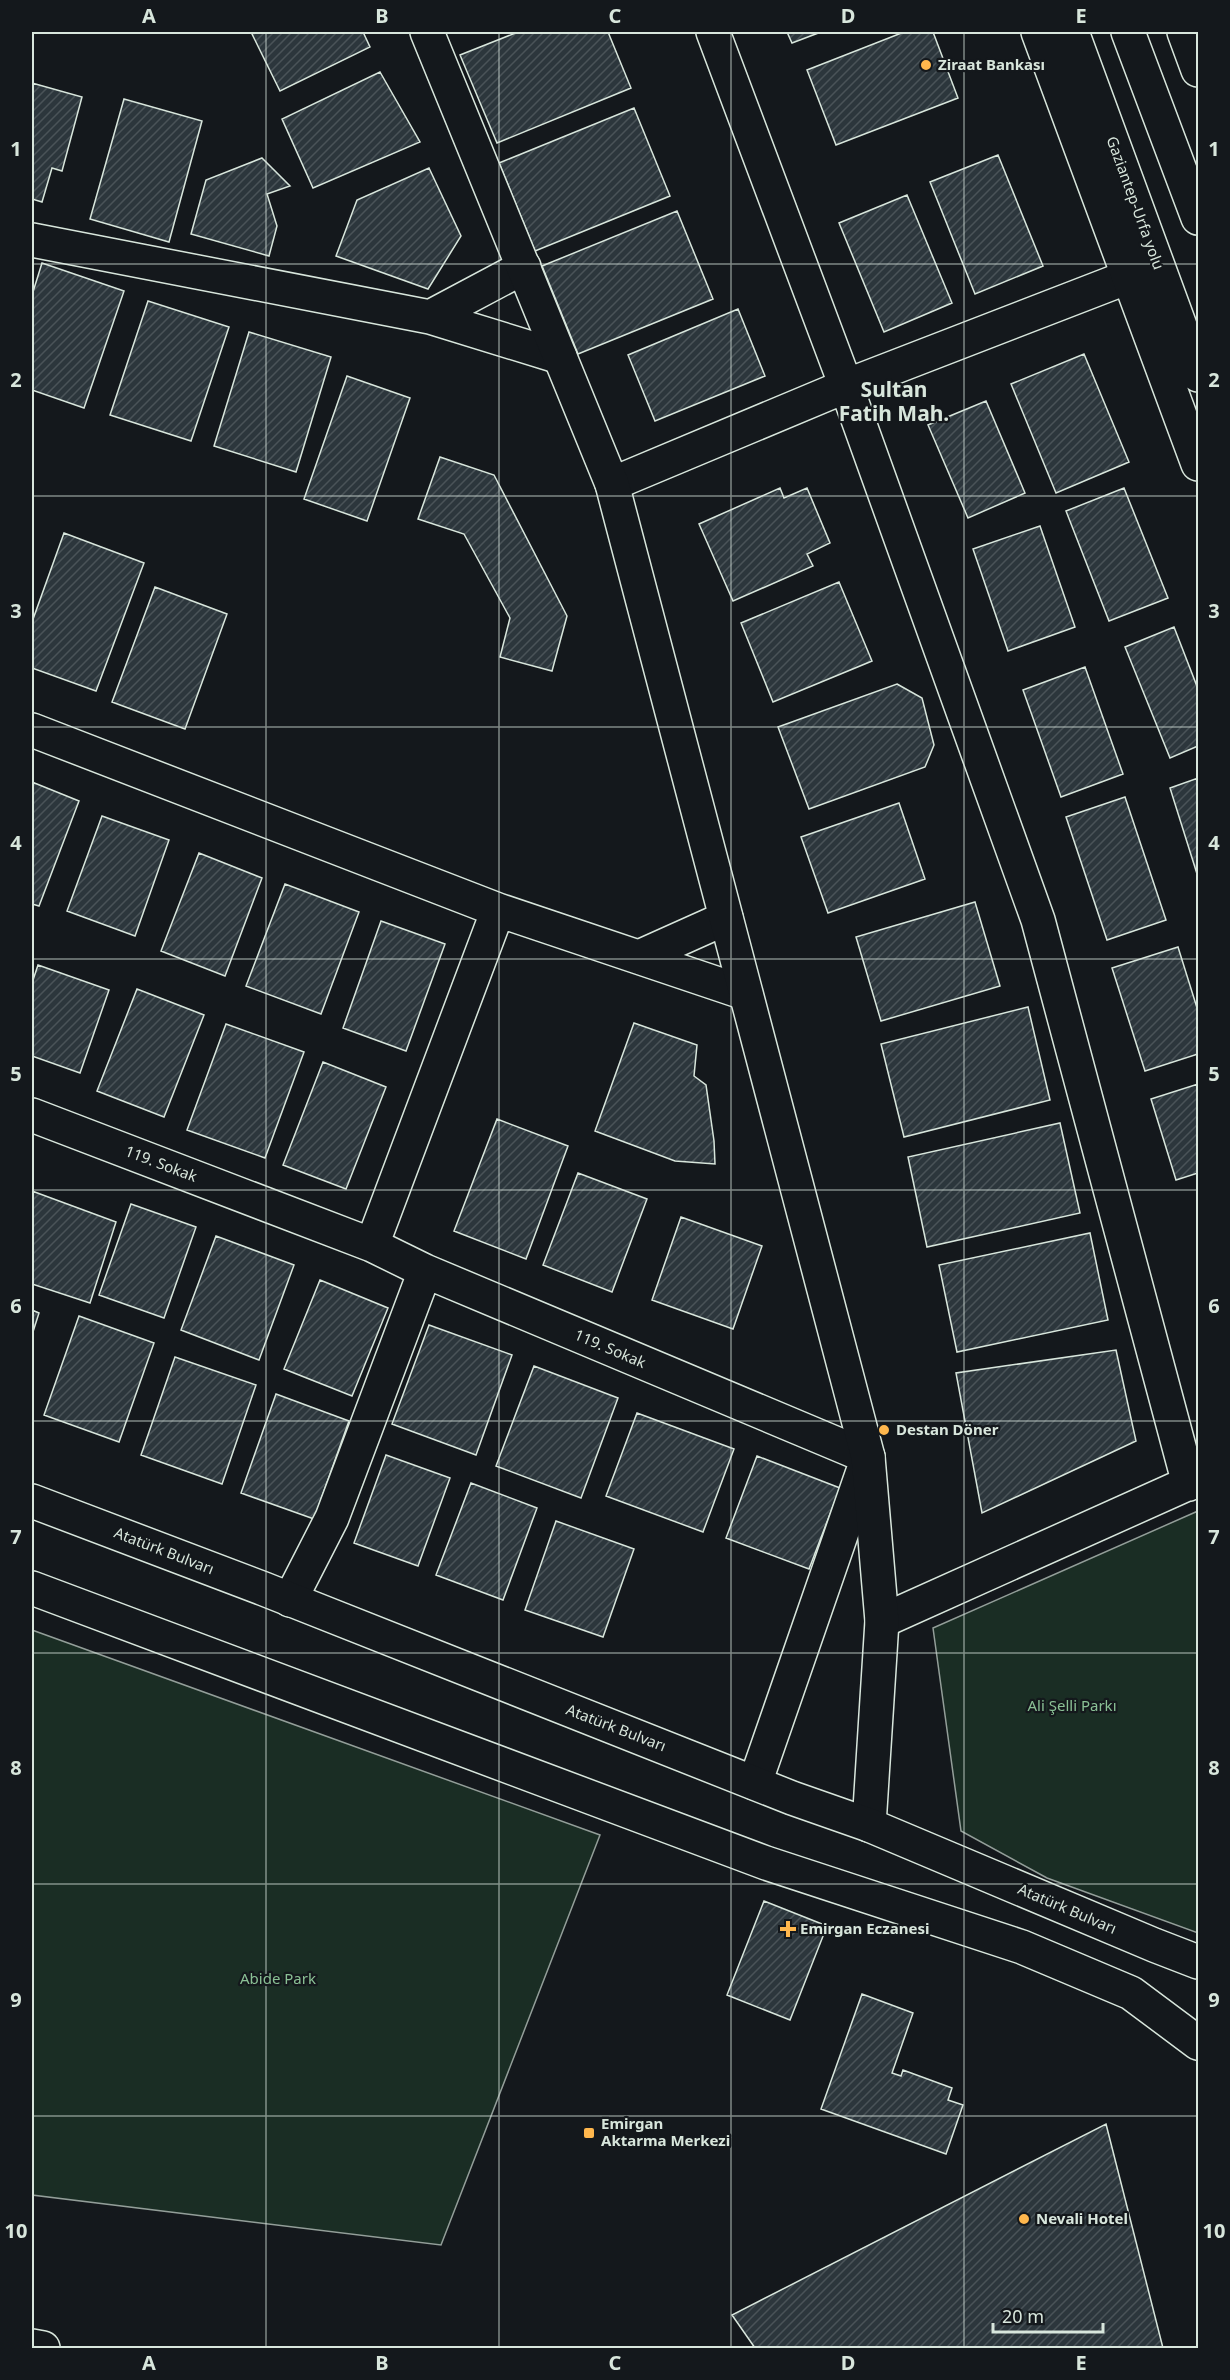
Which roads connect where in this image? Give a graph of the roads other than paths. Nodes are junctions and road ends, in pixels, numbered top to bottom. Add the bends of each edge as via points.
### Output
1 (427, 32) edge
2 (713, 32) edge
3 (1038, 32) edge
4 (1072, 32) edge
5 (1128, 32) edge
6 (1184, 32) edge
7 (1198, 70) edge
8 (1198, 218) edge
9 (32, 240) edge
10 (524, 267) junction
11 (1128, 277) junction
12 (430, 317) junction
13 (560, 357) junction
14 (1198, 375) edge
15 (846, 386) junction
16 (1198, 464) edge
17 (612, 484) junction
18 (32, 730) edge
19 (498, 910) junction
20 (726, 918) junction
21 (639, 957) junction
22 (745, 993) junction
23 (32, 1115) edge
24 (372, 1245) junction
25 (425, 1271) junction
26 (868, 1457) junction
27 (1194, 1482) edge
28 (32, 1501) edge
29 (32, 1588) edge
30 (290, 1600) junction
31 (882, 1621) junction
32 (755, 1783) junction
33 (869, 1824) junction
34 (1198, 1962) edge
35 (1198, 2043) edge
36 (32, 2346) edge
37 (43, 2349) edge

1 - 10 main road
2 - 15 main road
3 - 11 main road
4 - 14 main road, Gaziantep-Urfa yolu
5 - 8 main road
6 - 7 main road
9 - 12 main road
10 - 12 main road
10 - 13 main road
11 - 15 main road
11 - 16 main road
12 - 13 main road
13 - 17 main road
15 - 17 main road
15 - 27 main road via 1038,920
17 - 20 main road
18 - 19 main road
19 - 21 main road
19 - 24 main road
20 - 21 main road
20 - 22 main road
21 - 22 main road
22 - 26 main road
23 - 24 main road, 119. Sokak
24 - 25 main road, 119. Sokak
25 - 26 main road, 119. Sokak
25 - 30 main road via 332,1518
26 - 31 main road
26 - 32 main road
27 - 31 main road
28 - 30 main road, Atatürk Bulvarı
29 - 35 main road via 766,1863 1030,1950 1131,1993
30 - 32 main road, Atatürk Bulvarı
31 - 33 main road
32 - 33 main road, Atatürk Bulvarı
33 - 34 main road, Atatürk Bulvarı
36 - 37 main road

